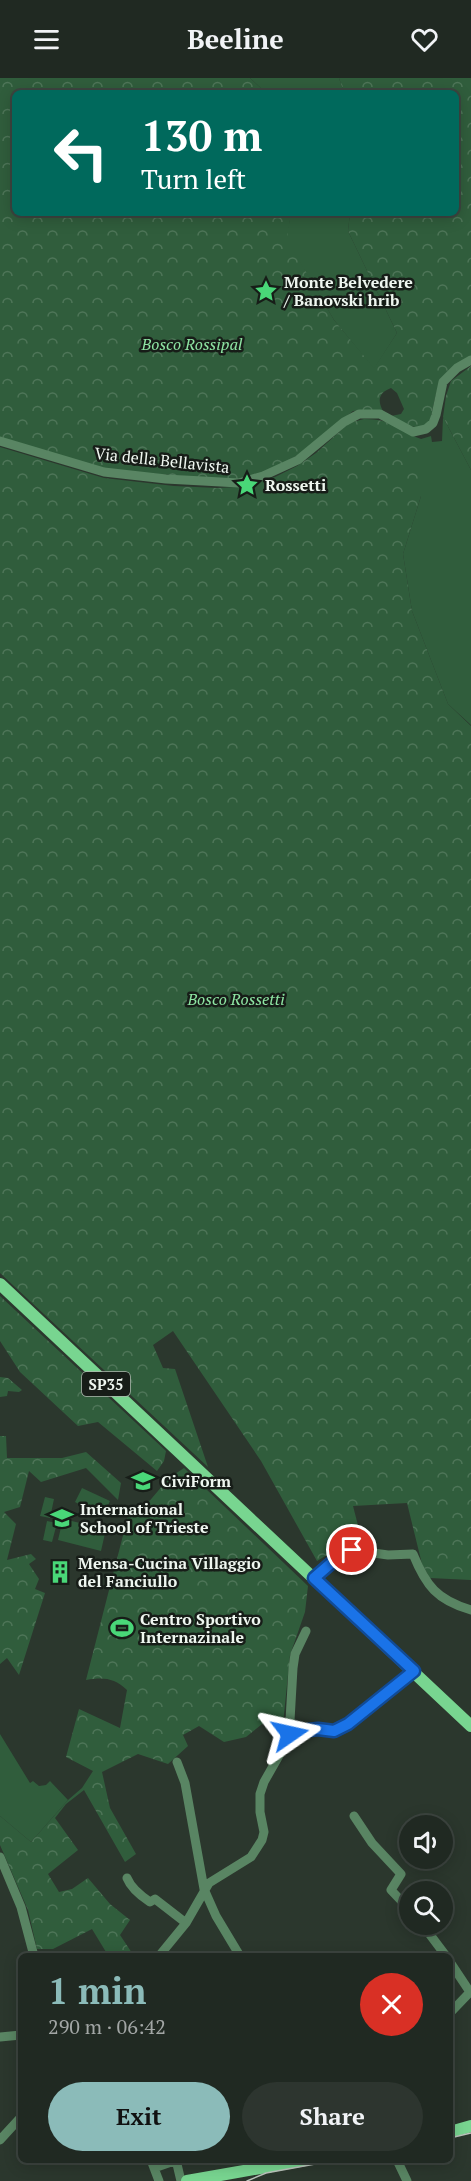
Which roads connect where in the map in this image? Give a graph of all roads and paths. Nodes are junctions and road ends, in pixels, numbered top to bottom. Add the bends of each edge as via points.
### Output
1 (471, 360) edge
2 (0, 441) edge
3 (0, 1284) edge
4 (314, 1578) junction
5 (471, 1610) edge
6 (306, 1631) dead end
7 (414, 1671) junction
8 (471, 1725) edge
9 (290, 1734) junction
10 (177, 1762) dead end
11 (354, 1816) dead end
12 (0, 1857) edge
13 (127, 1878) dead end
14 (204, 1888) junction
15 (399, 1898) edge
16 (186, 1923) junction
17 (430, 1935) edge
18 (33, 1953) edge
19 (161, 1953) edge
20 (238, 1953) edge
21 (444, 1953) edge
22 (453, 1966) edge
23 (470, 1992) edge
24 (453, 2010) edge
25 (18, 2035) edge
26 (0, 2037) edge
27 (18, 2120) edge
28 (471, 2126) edge
29 (453, 2131) edge
30 (0, 2140) edge
31 (177, 2163) edge
32 (288, 2163) edge
33 (398, 2163) edge
34 (152, 2164) edge
35 (159, 2181) edge
36 (181, 2181) edge
37 (187, 2181) edge
38 (407, 2181) edge

1 - 2 street, Via della Bellavista via 443,382 436,415 426,429 413,432 380,414 359,414 298,460 238,483 104,472
3 - 4 main road, SP35
4 - 5 street via 344,1552 352,1550 413,1554 429,1586 440,1597
4 - 7 main road, SP35
6 - 9 street via 292,1668
7 - 8 main road, SP35
7 - 9 street via 348,1724 334,1731 318,1729
9 - 14 street via 261,1788 259,1803 264,1832 258,1849
10 - 14 street via 185,1783
11 - 15 street via 401,1874 391,1890
12 - 18 street via 21,1907
13 - 16 street via 146,1900 155,1899
14 - 16 street
14 - 20 street
16 - 19 street
17 - 21 street
22 - 23 street
23 - 24 street
25 - 26 street
27 - 30 street
28 - 29 main road
31 - 36 street
32 - 37 main road
33 - 38 street
34 - 35 street

